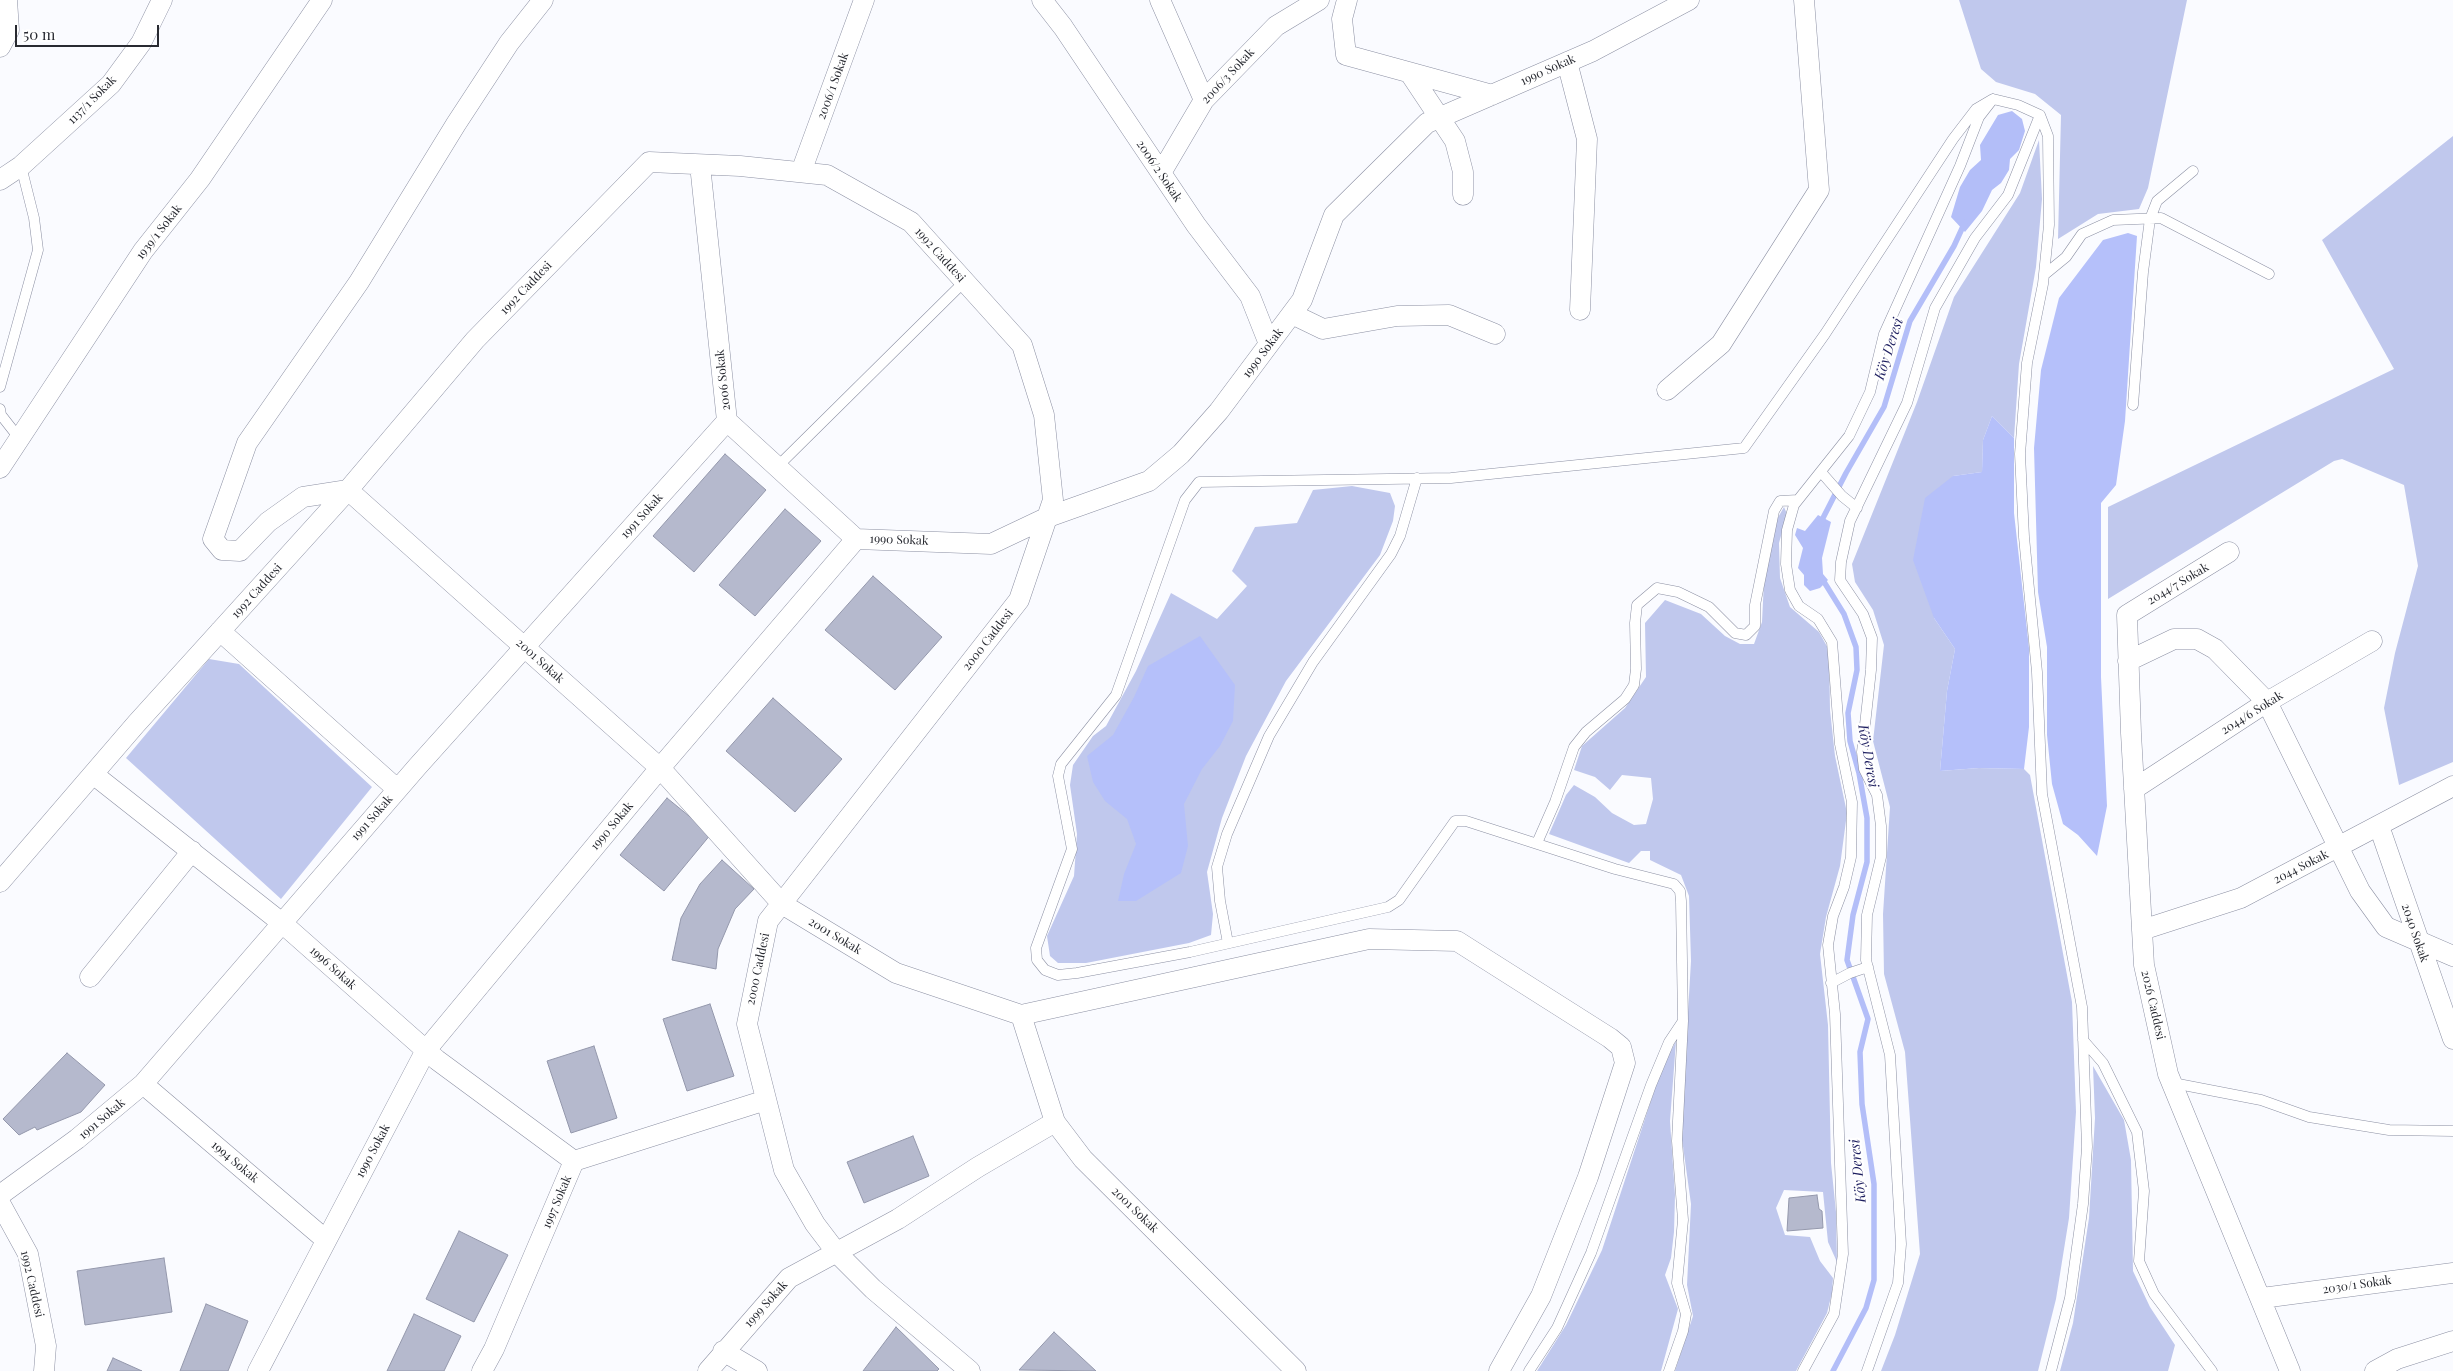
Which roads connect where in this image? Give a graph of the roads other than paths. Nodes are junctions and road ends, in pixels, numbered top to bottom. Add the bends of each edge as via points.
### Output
1 (7, 0) edge
2 (162, 0) edge
3 (322, 0) edge
4 (543, 0) edge
5 (864, 0) edge
6 (1042, 0) edge
7 (1160, 0) edge
8 (1319, 0) edge
9 (1347, 0) edge
10 (1690, 0) edge
11 (1804, 0) edge
12 (0, 47) edge
13 (1567, 62) junction
14 (1409, 72) junction
15 (1492, 95) junction
16 (1994, 99) junction
17 (1204, 100) junction
18 (2040, 115) junction
19 (1440, 117) junction
20 (700, 164) junction
21 (21, 166) junction
22 (2193, 171) dead end
23 (802, 172) junction
24 (1161, 173) junction
25 (0, 180) edge
26 (1463, 195) dead end
27 (2150, 219) junction
28 (2269, 274) dead end
29 (2044, 275) junction
30 (964, 282) junction
31 (1580, 310) dead end
32 (1292, 314) junction
33 (1495, 334) dead end
34 (1269, 344) junction
35 (0, 387) edge
36 (1667, 390) dead end
37 (2133, 405) dead end
38 (0, 413) edge
39 (727, 422) junction
40 (19, 438) junction
41 (778, 467) junction
42 (0, 468) edge
43 (1821, 472) junction
44 (1417, 478) junction
45 (348, 490) junction
46 (1798, 500) junction
47 (1857, 508) junction
48 (1048, 517) junction
49 (856, 539) junction
50 (2229, 552) dead end
51 (2127, 615) joint
52 (220, 631) junction
53 (2372, 641) dead end
54 (524, 648) junction
55 (2128, 661) junction
56 (2267, 702) junction
57 (660, 768) junction
58 (93, 774) junction
59 (2453, 786) edge
60 (397, 789) junction
61 (2134, 789) junction
62 (2379, 826) junction
63 (1537, 843) junction
64 (2339, 848) junction
65 (192, 851) junction
66 (0, 882) edge
67 (782, 904) junction
68 (282, 923) junction
69 (2142, 930) junction
70 (2418, 941) junction
71 (1228, 943) junction
72 (2453, 956) edge
73 (1868, 967) junction
74 (90, 977) dead end
75 (1831, 984) junction
76 (1021, 1015) junction
77 (1683, 1021) junction
78 (2453, 1039) edge
79 (2083, 1040) junction
80 (426, 1050) junction
81 (2172, 1083) junction
82 (143, 1084) junction
83 (766, 1100) junction
84 (1054, 1122) junction
85 (2453, 1130) edge
86 (574, 1161) junction
87 (0, 1194) edge
88 (0, 1203) edge
89 (326, 1240) junction
90 (837, 1252) junction
91 (2453, 1273) edge
92 (2262, 1298) junction
93 (2453, 1341) edge
94 (723, 1351) junction
95 (44, 1371) edge
96 (258, 1371) edge
97 (482, 1371) edge
98 (708, 1371) edge
99 (757, 1371) edge
100 (970, 1371) edge
101 (1296, 1371) edge
102 (1499, 1371) edge
103 (1529, 1371) edge
104 (1669, 1371) edge
105 (1803, 1371) edge
106 (1867, 1371) edge
107 (2051, 1371) edge
108 (2212, 1371) edge
109 (2290, 1371) edge
110 (2375, 1371) edge

1 - 12 street via 8,30
2 - 21 street, 1137/1 Sokak via 141,43 111,84
3 - 40 street, 1939/1 Sokak via 200,179 143,251
4 - 45 street via 509,43 359,282 247,443 213,539 222,550 240,551 268,522 303,497
5 - 23 street, 2006/1 Sokak
6 - 24 street, 2006/2 Sokak
7 - 17 street
8 - 17 street, 2006/3 Sokak via 1276,26
9 - 14 street via 1342,19 1346,55
10 - 13 street, 1990 Sokak
11 - 36 street via 1818,190 1721,344
13 - 15 street, 1990 Sokak
13 - 31 street via 1587,139
14 - 15 street
14 - 19 street
15 - 19 street, 1990 Sokak
16 - 18 lane
16 - 43 lane via 1980,117 1888,325 1870,392 1849,436
16 - 44 lane via 1976,109 1952,139 1825,334 1744,448 1451,478
17 - 24 street, 2006/3 Sokak
18 - 29 lane via 2048,136 2049,225
18 - 47 lane via 2008,195 1975,238 1935,308 1907,403
19 - 26 street via 1454,141 1463,172
19 - 32 street, 1990 Sokak via 1427,123 1334,216 1302,300
20 - 23 street, 1992 Caddesi
20 - 39 street, 2006 Sokak
20 - 45 street, 1992 Caddesi via 649,162 476,340
21 - 25 street, 1137/1 Sokak
21 - 35 lane via 38,250
22 - 27 lane via 2157,201
23 - 30 street, 1992 Caddesi via 827,175 911,222
24 - 34 street, 2006/2 Sokak via 1250,296
27 - 28 lane via 2161,218
27 - 29 lane via 2113,220 2082,234 2066,256
27 - 37 lane
29 - 79 lane via 2027,363 2020,454 2037,672 2042,794 2082,1007
30 - 41 lane
30 - 48 street, 1992 Caddesi via 1022,345 1044,415 1053,500
32 - 33 street via 1323,329 1397,316 1449,315
32 - 34 street, 1990 Sokak
34 - 48 street, 1990 Sokak via 1219,411 1181,454 1149,481
38 - 40 lane
39 - 41 street, 2006 Sokak
39 - 54 street, 1991 Sokak
40 - 42 street, 1939/1 Sokak
41 - 49 street, 2006 Sokak
43 - 46 lane
43 - 47 lane
44 - 71 lane via 1400,536 1391,554 1313,662 1269,736 1227,834 1217,867
44 - 71 lane via 1199,482 1185,500 1116,695 1061,764 1058,776 1072,850 1036,948 1037,960 1045,970 1058,975 1077,973
45 - 52 street, 1992 Caddesi
45 - 54 street, 2001 Sokak
46 - 63 lane via 1780,501 1774,511 1755,605 1755,626 1746,634 1735,633 1709,608 1678,592 1657,588 1637,605 1634,685 1625,699 1586,732 1574,747 1556,802
46 - 75 lane via 1787,530 1786,564 1790,590 1799,606 1818,619 1832,642 1840,744 1852,802 1851,857 1828,945
47 - 73 lane via 1850,521 1840,580 1863,614 1872,638 1862,752 1864,769 1877,795 1881,826 1880,857 1867,915
48 - 49 street, 1990 Sokak via 991,544
48 - 67 street, 2000 Caddesi via 1019,600
49 - 57 street, 1990 Sokak
50 - 51 street, 2044/7 Sokak
51 - 55 street, 2026 Caddesi
52 - 58 street, 1992 Caddesi
52 - 60 street
53 - 56 street, 2044/6 Sokak
54 - 57 street, 2001 Sokak
54 - 60 street, 1991 Sokak
55 - 56 street via 2174,639 2197,639 2215,649
55 - 61 street, 2026 Caddesi
56 - 61 street, 2044/6 Sokak
56 - 64 street
57 - 67 street, 2001 Sokak
57 - 80 street, 1990 Sokak
58 - 65 street, 1996 Sokak
58 - 66 street, 1992 Caddesi
59 - 62 street, 2044 Sokak
60 - 68 street, 1991 Sokak
61 - 69 street, 2026 Caddesi
62 - 64 street, 2044 Sokak
62 - 70 street, 2040 Sokak
63 - 71 lane via 1466,821 1455,821 1399,900 1388,907
63 - 77 lane via 1615,869 1674,884 1680,890
64 - 69 street, 2044 Sokak via 2241,898
64 - 70 street via 2360,892 2386,928
65 - 68 street, 1996 Sokak
65 - 74 street
67 - 76 street, 2001 Sokak via 896,973
67 - 83 street, 2000 Caddesi via 768,921 747,1024
68 - 80 street, 1996 Sokak
68 - 82 street, 1991 Sokak
69 - 81 street, 2026 Caddesi via 2144,965
70 - 72 street
70 - 78 street, 2040 Sokak
73 - 75 lane
73 - 106 lane via 1890,1055 1901,1244 1898,1283
75 - 105 lane via 1835,1014 1843,1254 1834,1314
76 - 84 street, 2001 Sokak
76 - 102 street via 1369,939 1457,941 1610,1038 1621,1048 1625,1063 1588,1177 1540,1296
77 - 103 lane via 1669,1042 1650,1085 1591,1253 1557,1328
77 - 104 lane via 1677,1141 1683,1220 1678,1283 1686,1314
79 - 107 lane via 2087,1147 2083,1204 2070,1298
79 - 108 lane via 2104,1063 2136,1132 2144,1191 2139,1262 2154,1294
80 - 86 street, 1996 Sokak
80 - 89 street, 1990 Sokak
81 - 85 lane via 2261,1100 2309,1117 2389,1130
81 - 92 street, 2026 Caddesi
82 - 87 street, 1991 Sokak via 77,1139
82 - 89 street, 1994 Sokak
83 - 86 street, 1997 Sokak
83 - 90 street, 2000 Caddesi via 784,1170
84 - 90 street, 1999 Sokak via 898,1219
84 - 101 street, 2001 Sokak via 1083,1159
86 - 97 street, 1997 Sokak
88 - 95 street, 1992 Caddesi via 28,1254 46,1346
89 - 96 street, 1990 Sokak
90 - 94 street, 1999 Sokak via 789,1278
90 - 100 street, 2000 Caddesi via 872,1289
91 - 92 street, 2030/1 Sokak
92 - 109 street, 2026 Caddesi
93 - 110 street via 2397,1359
94 - 98 street, 1999 Sokak
94 - 99 street

